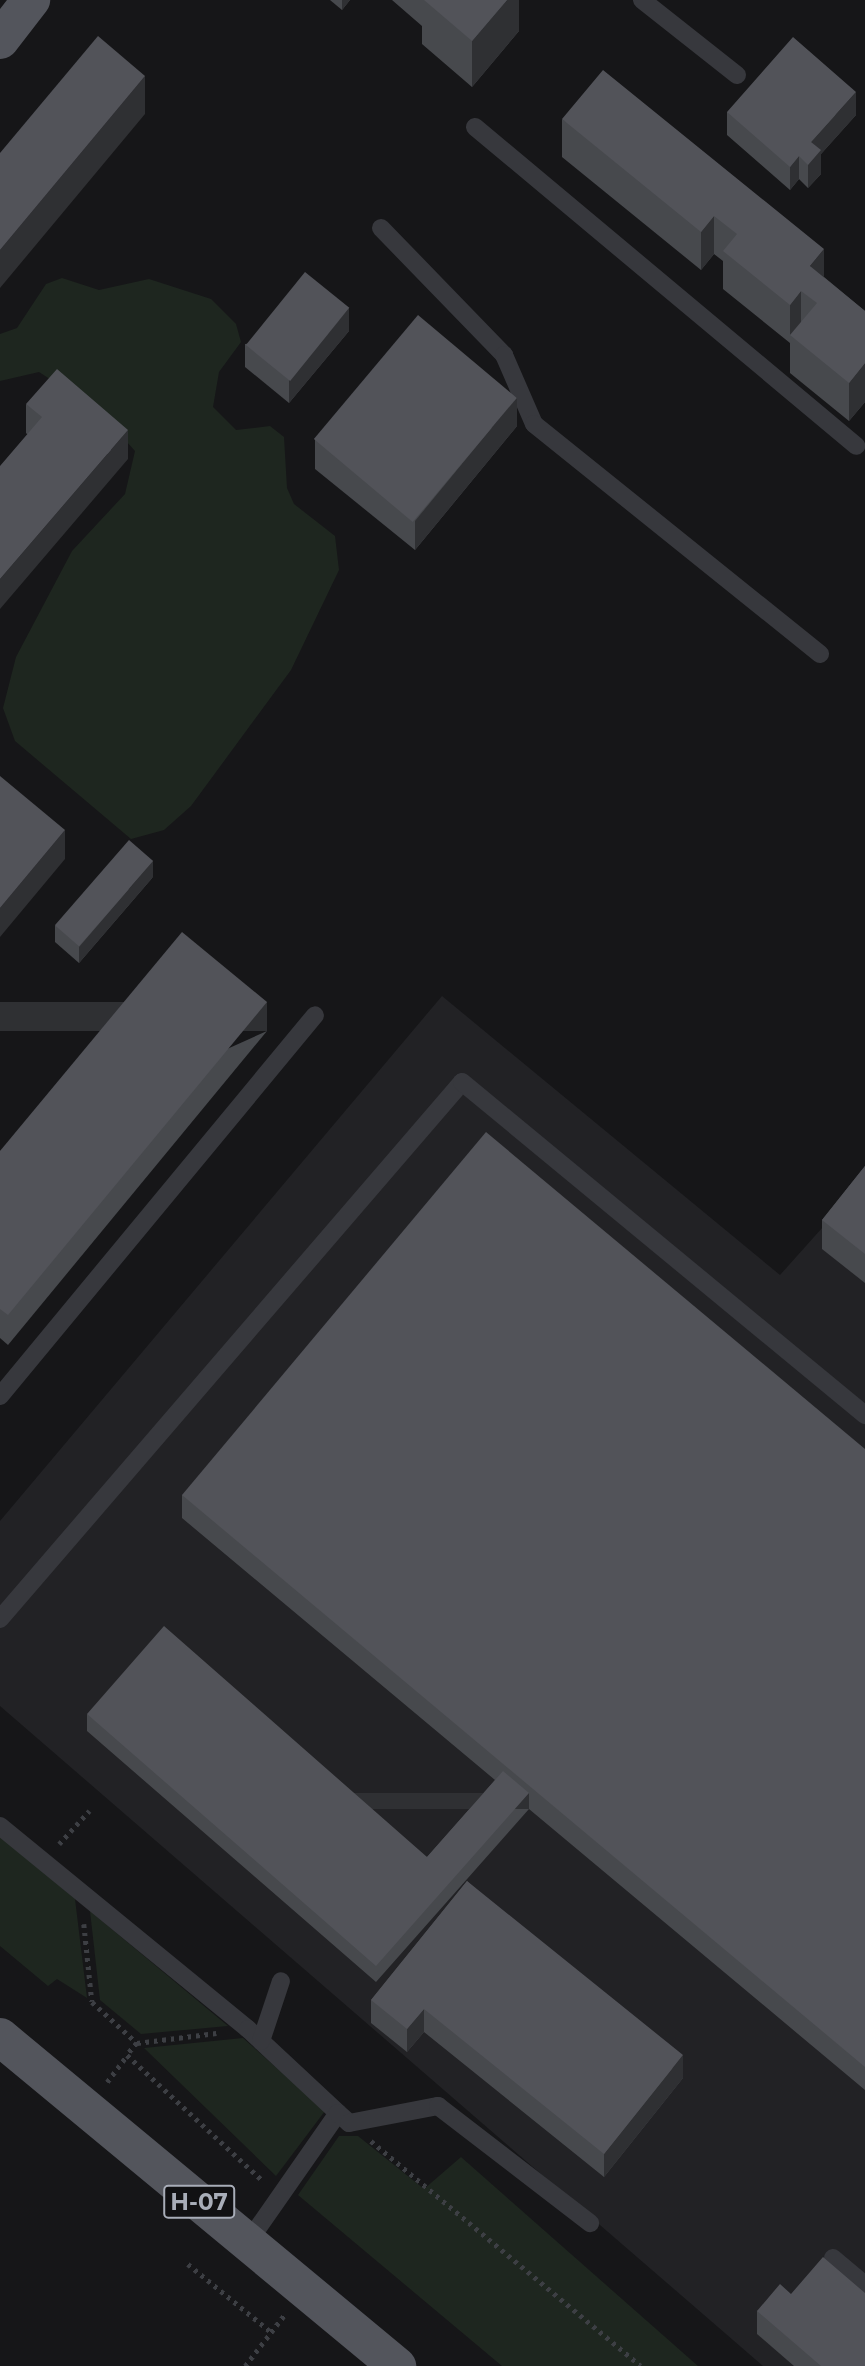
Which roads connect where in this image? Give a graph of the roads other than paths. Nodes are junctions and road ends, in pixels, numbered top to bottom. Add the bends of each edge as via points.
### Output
1 (31, 0) edge
2 (642, 0) edge
3 (0, 40) edge
4 (737, 75) dead end
5 (475, 128) dead end
6 (380, 228) dead end
7 (856, 446) dead end
8 (820, 654) dead end
9 (315, 1016) dead end
10 (0, 1396) edge
11 (865, 1415) edge
12 (0, 1619) edge
13 (0, 1826) edge
14 (281, 1981) dead end
15 (255, 2035) junction
16 (0, 2037) edge
17 (343, 2118) junction
18 (590, 2223) dead end
19 (248, 2242) junction
20 (833, 2258) dead end
21 (865, 2286) edge
22 (397, 2366) edge

1 - 3 main road
2 - 4 lane
5 - 7 lane
6 - 8 lane via 504,355 534,424
9 - 10 lane
11 - 12 lane via 463,1082
13 - 15 lane
14 - 15 lane
15 - 17 lane
16 - 19 main road, Н-07
17 - 18 lane via 438,2106
17 - 19 lane
19 - 22 main road, Н-07
20 - 21 lane

